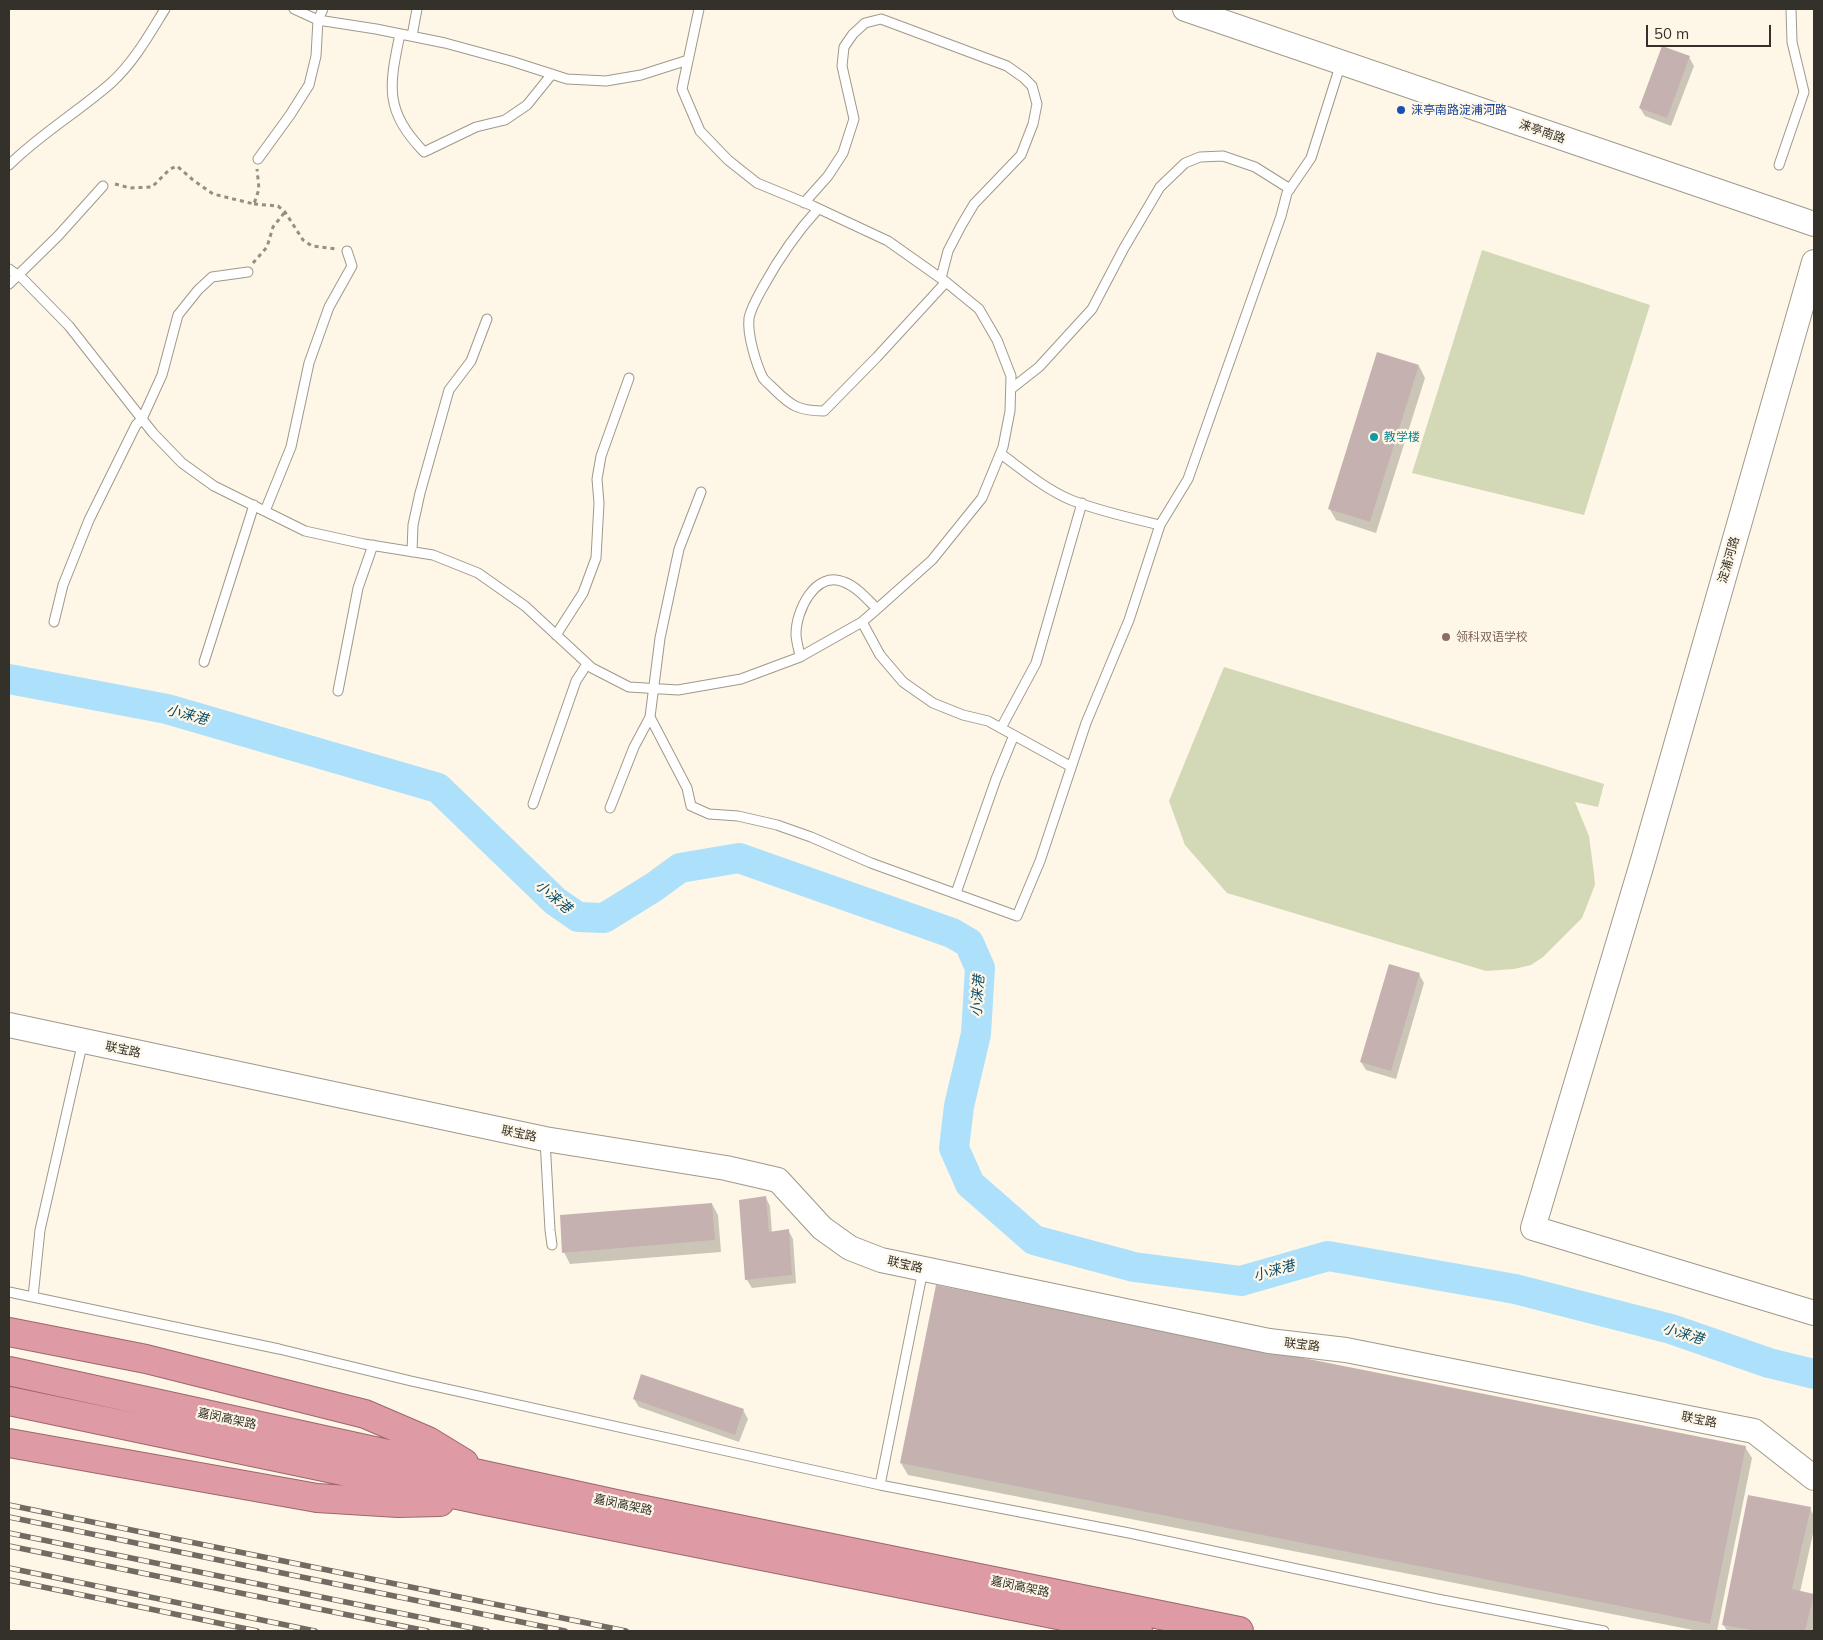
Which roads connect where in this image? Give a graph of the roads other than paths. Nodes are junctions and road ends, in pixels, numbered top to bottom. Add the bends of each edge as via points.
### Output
1 (165, 9) edge
2 (294, 9) edge
3 (323, 9) edge
4 (417, 9) edge
5 (699, 9) edge
6 (706, 9) edge
7 (1185, 9) edge
8 (1791, 9) edge
9 (1215, 14) edge
10 (318, 20) junction
11 (400, 34) junction
12 (412, 36) junction
13 (688, 60) junction
14 (1341, 63) junction
15 (552, 74) junction
16 (258, 159) road end
17 (9, 165) edge
18 (1779, 165) dead end
19 (102, 186) road end
20 (1290, 189) junction
21 (804, 203) junction
22 (818, 209) junction
23 (1814, 224) edge
24 (347, 251) road end
25 (1814, 262) edge
26 (9, 269) edge
27 (248, 272) road end
28 (17, 275) junction
29 (944, 280) junction
30 (9, 284) edge
31 (487, 319) dead end
32 (629, 378) dead end
33 (1011, 389) junction
34 (142, 419) junction
35 (1000, 454) junction
36 (701, 492) dead end
37 (1082, 503) junction
38 (254, 505) junction
39 (266, 511) junction
40 (1160, 525) junction
41 (373, 546) junction
42 (412, 552) junction
43 (877, 609) junction
44 (54, 622) dead end
45 (862, 622) junction
46 (556, 635) junction
47 (800, 657) junction
48 (204, 662) dead end
49 (587, 664) junction
50 (653, 688) junction
51 (338, 691) dead end
52 (650, 717) junction
53 (1001, 728) junction
54 (1014, 735) junction
55 (1070, 766) junction
56 (533, 804) dead end
57 (610, 808) dead end
58 (956, 893) junction
59 (9, 1026) edge
60 (83, 1041) junction
61 (545, 1139) junction
62 (552, 1245) dead end
63 (923, 1269) junction
64 (9, 1292) edge
65 (33, 1297) junction
66 (1814, 1313) edge
67 (9, 1332) edge
68 (9, 1371) edge
69 (9, 1401) edge
70 (9, 1443) edge
71 (1814, 1478) edge
72 (880, 1485) junction
73 (485, 1488) junction
74 (1138, 1631) edge
75 (1239, 1631) edge
76 (1604, 1631) edge

1 - 17 lane via 139,51 112,82 29,145
2 - 10 lane
3 - 10 lane
4 - 12 lane
5 - 6 lane
5 - 13 lane
7 - 9 street, 涞亭南路
8 - 18 lane via 1792,42 1804,92
9 - 14 street, 涞亭南路
10 - 11 lane
10 - 16 lane via 316,56 309,85
11 - 12 lane
11 - 15 lane via 391,92 408,136 424,152 476,127 505,120 528,105
12 - 15 lane
13 - 15 lane via 641,75 606,81 567,79
13 - 21 lane via 682,89 700,131 728,160 757,183
14 - 20 lane via 1311,158
14 - 23 street, 涞亭南路
19 - 28 lane via 58,236
20 - 33 lane via 1255,167 1223,156 1200,157 1185,164 1160,187 1092,310 1039,367
20 - 40 lane via 1188,479
21 - 22 lane
21 - 29 lane via 844,153 854,119 842,66 844,47 865,23 881,19 1007,66 1032,86 1037,104 1033,124 1021,155 974,204 961,226 948,251
22 - 29 lane via 888,241
22 - 29 lane via 778,259 750,318 755,357 764,379 790,404 806,411 824,411 877,357
24 - 39 lane via 352,266 329,307 309,363 291,447
25 - 66 street, 淀浦河路 via 1644,857 1533,1228
26 - 28 lane
27 - 34 lane via 212,277 178,315 162,375
28 - 30 lane
28 - 34 lane via 69,326
29 - 33 lane via 979,309 997,340 1011,376
31 - 42 lane via 471,361 449,390 420,493 413,525
32 - 46 lane via 601,456 597,479 596,558 583,593
33 - 35 lane via 1010,411
34 - 38 lane via 182,464 214,486
34 - 44 lane via 136,424 89,520 63,584
35 - 37 lane via 1038,482
35 - 43 lane via 982,498 932,560
36 - 50 lane via 679,549
37 - 40 lane
37 - 53 lane via 1036,662
38 - 39 lane
38 - 48 lane
39 - 41 lane via 305,530
40 - 55 lane via 1129,620
41 - 42 lane
41 - 51 lane via 358,588
42 - 46 lane via 434,555 478,573 525,606
43 - 45 lane
43 - 47 lane via 861,592 843,581 827,580 811,591 800,612 796,634
45 - 47 lane
45 - 53 lane via 880,655 904,682 933,703
46 - 49 lane
47 - 50 lane via 740,679 678,690
49 - 50 lane via 629,686
49 - 56 lane via 576,680
50 - 52 lane
52 - 57 lane via 634,747
52 - 58 lane via 687,788 691,806 709,814 738,816 811,836 871,863
53 - 54 lane
54 - 55 lane
54 - 58 lane
55 - 58 lane via 1040,861 1017,916
59 - 60 street, 联宝路
60 - 61 street, 联宝路
60 - 65 lane via 40,1230
61 - 62 lane
61 - 63 street, 联宝路 via 726,1168 778,1180 822,1228 850,1248 881,1260
63 - 71 street, 联宝路 via 1269,1341 1346,1350 1754,1432
63 - 72 lane
64 - 65 lane
65 - 72 lane via 279,1349
67 - 73 highway via 146,1359 365,1414 428,1441
68 - 73 highway, 嘉闵高架路
69 - 73 highway, 嘉闵高架路
70 - 73 highway via 317,1498 398,1503
72 - 76 lane
73 - 74 highway, 嘉闵高架路
73 - 75 highway, 嘉闵高架路 via 625,1506

